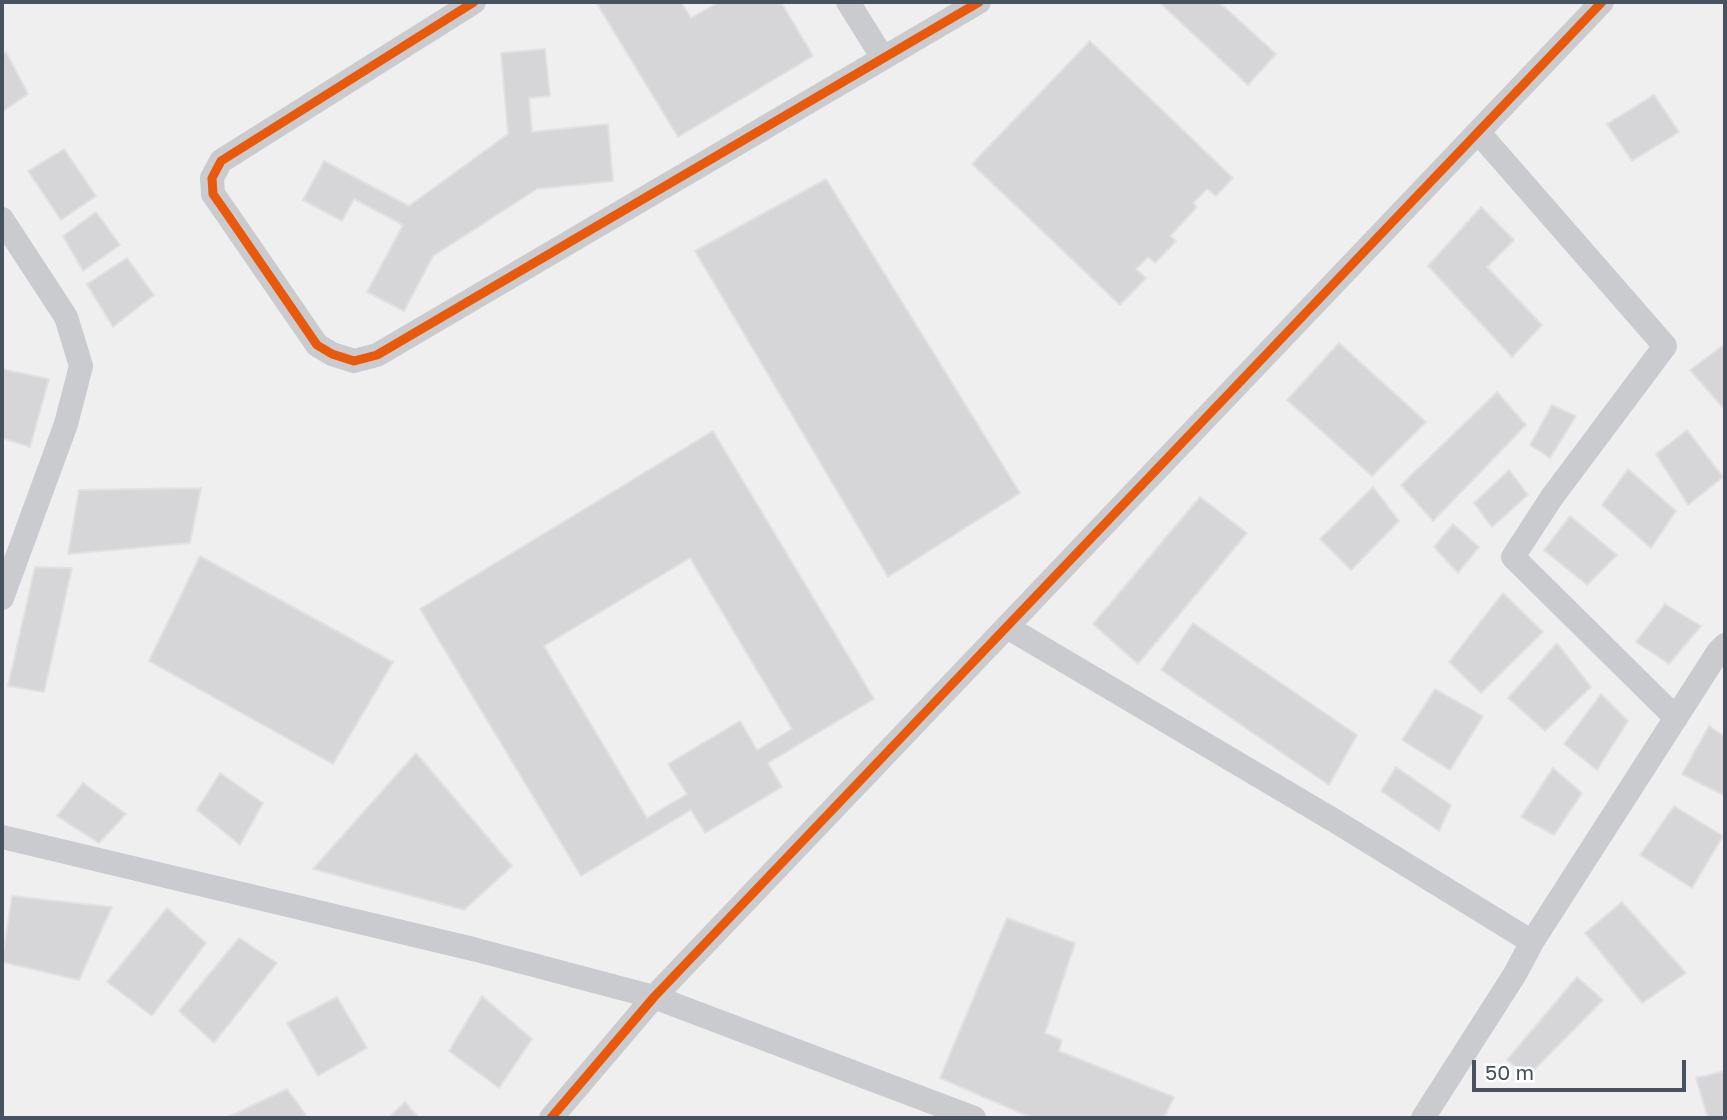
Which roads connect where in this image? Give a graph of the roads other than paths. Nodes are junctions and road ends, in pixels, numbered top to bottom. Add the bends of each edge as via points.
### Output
1 (474, 2) edge
2 (848, 2) edge
3 (979, 2) edge
4 (1602, 2) edge
5 (883, 58) junction
6 (1479, 133) junction
7 (2, 219) edge
8 (2, 598) edge
9 (1007, 627) junction
10 (1725, 645) edge
11 (1676, 718) junction
12 (2, 837) edge
13 (1532, 942) junction
14 (654, 997) junction
15 (551, 1118) edge
16 (974, 1118) edge
17 (1423, 1118) edge

1 - 5 street via 221,161 212,177 213,194 317,345 332,354 354,361 377,355
2 - 5 street
3 - 5 street
4 - 6 street
6 - 9 street
6 - 11 street via 1665,346 1513,557
7 - 8 street via 66,317 81,366 66,424
9 - 13 street
9 - 14 street
10 - 11 street
11 - 13 street
12 - 14 street via 473,948
13 - 17 street
14 - 15 street
14 - 16 street

